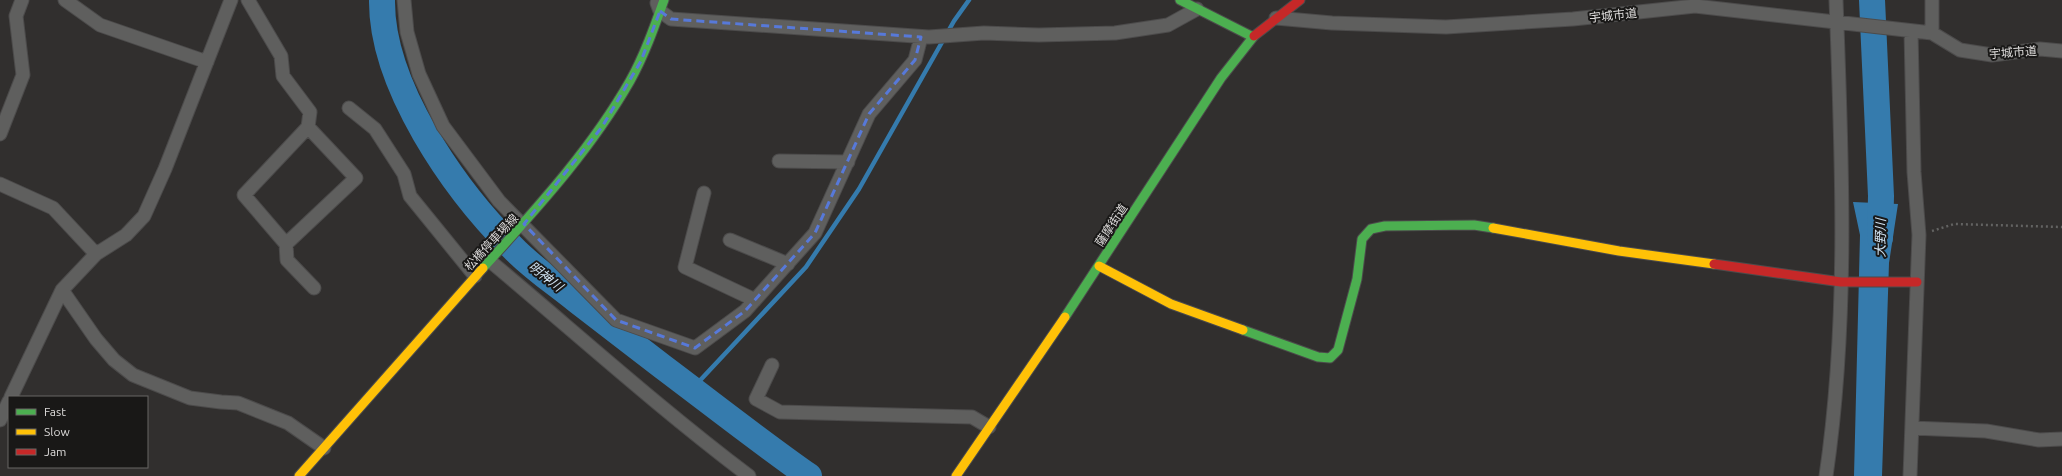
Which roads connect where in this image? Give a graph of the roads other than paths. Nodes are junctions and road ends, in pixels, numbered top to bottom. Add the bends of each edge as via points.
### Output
1 (22, 0) edge
2 (65, 0) edge
3 (231, 0) edge
4 (248, 0) edge
5 (404, 0) edge
6 (1180, 0) edge
7 (1300, 0) edge
8 (1836, 0) edge
9 (1932, 0) edge
10 (660, 4) edge
11 (1197, 9) junction
12 (1276, 18) junction
13 (1839, 22) junction
14 (1907, 31) junction
15 (1932, 33) junction
16 (925, 37) junction
17 (1253, 37) junction
18 (2062, 51) edge
19 (207, 62) junction
20 (349, 108) dead end
21 (308, 127) junction
22 (0, 134) edge
23 (779, 160) dead end
24 (848, 162) junction
25 (0, 184) edge
26 (704, 193) dead end
27 (520, 228) junction
28 (730, 240) dead end
29 (286, 244) junction
30 (96, 254) junction
31 (494, 257) junction
32 (788, 264) junction
33 (1098, 266) junction
34 (475, 276) junction
35 (1844, 282) junction
36 (1917, 282) junction
37 (314, 288) dead end
38 (62, 290) junction
39 (755, 300) junction
40 (772, 365) dead end
41 (11, 396) edge
42 (8, 403) edge
43 (0, 420) edge
44 (989, 427) junction
45 (1912, 428) junction
46 (2062, 439) edge
47 (324, 448) junction
48 (304, 474) edge
49 (749, 476) edge
50 (956, 476) edge
51 (1826, 476) edge
52 (1910, 476) edge

1 - 22 street via 16,16 23,75
2 - 19 street via 100,25
3 - 19 street
4 - 21 street via 281,56 283,76 310,112
5 - 27 street via 407,32 419,74 443,126
6 - 11 street
7 - 12 street, 薩摩街道
8 - 13 street
9 - 15 street
10 - 16 street via 671,19
10 - 27 street, 松橋停車場線 via 640,61 619,102 585,150
11 - 16 street via 1168,25 1115,33 984,33
11 - 17 street
12 - 13 street, 宇城市道 via 1332,23 1446,27 1573,19 1695,6
12 - 17 street, 薩摩街道
13 - 14 street, 宇城市道
13 - 35 street
14 - 15 street, 宇城市道
14 - 36 street via 1918,235
15 - 18 street, 宇城市道 via 1960,50 1992,55 2040,49
16 - 24 street via 915,60 869,114
17 - 33 street, 薩摩街道 via 1221,78
19 - 30 street via 144,216 126,235
20 - 34 street via 376,129 404,174 410,196
21 - 29 street via 244,195
21 - 29 street via 356,178
23 - 24 street
24 - 32 street via 815,233
25 - 30 street via 53,208
26 - 39 street via 685,267
27 - 31 street, 松橋停車場線
27 - 39 street via 616,320 695,348 745,311
28 - 32 street
29 - 37 street via 287,260
30 - 38 street
31 - 34 street, 松橋停車場線
31 - 49 street via 608,363
32 - 39 street
33 - 35 street via 1171,304 1318,357 1330,358 1338,350 1358,279 1362,239 1371,229 1385,226 1474,225 1619,251
33 - 44 street, 薩摩街道
34 - 47 street, 松橋停車場線
35 - 36 street
35 - 51 street
36 - 45 street
38 - 41 street
38 - 47 street via 96,339 114,360 133,375 190,398 238,403 288,423
40 - 44 street via 756,399 780,412 972,417
42 - 43 street
44 - 50 street, 薩摩街道
45 - 46 street via 1986,431 2039,440
45 - 52 street
47 - 48 street, 松橋停車場線

